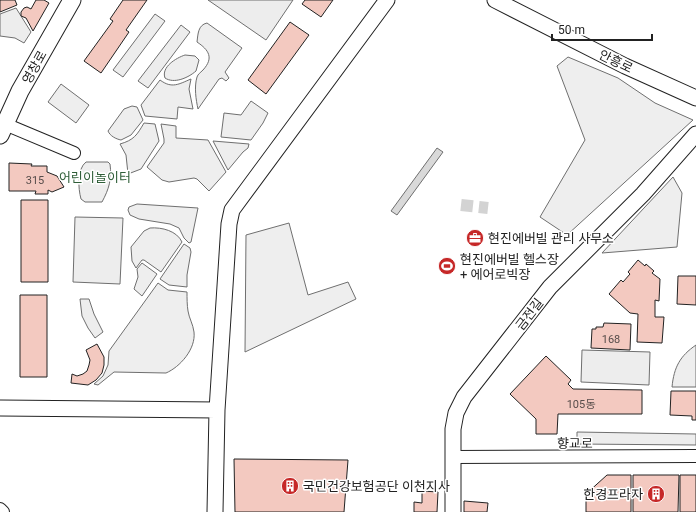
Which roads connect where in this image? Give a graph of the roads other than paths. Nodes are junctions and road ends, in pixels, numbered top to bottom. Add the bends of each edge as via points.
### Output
1 (72, 0) edge
2 (387, 0) edge
3 (495, 0) edge
4 (696, 98) edge
5 (1, 127) edge
6 (696, 134) edge
7 (74, 153) dead end
8 (0, 408) edge
9 (217, 410) junction
10 (696, 456) edge
11 (454, 457) junction
12 (0, 509) edge
13 (3, 512) edge
14 (215, 512) edge
15 (453, 512) edge

1 - 5 main road, 영창로
2 - 9 street via 232,210
3 - 4 street, 안흥로 via 625,66
5 - 7 street
6 - 11 street, 금전길 via 643,194 559,277 464,397 456,414 453,429
8 - 9 street
9 - 14 street
10 - 11 street, 향교로
11 - 15 street, 금전길
12 - 13 street

